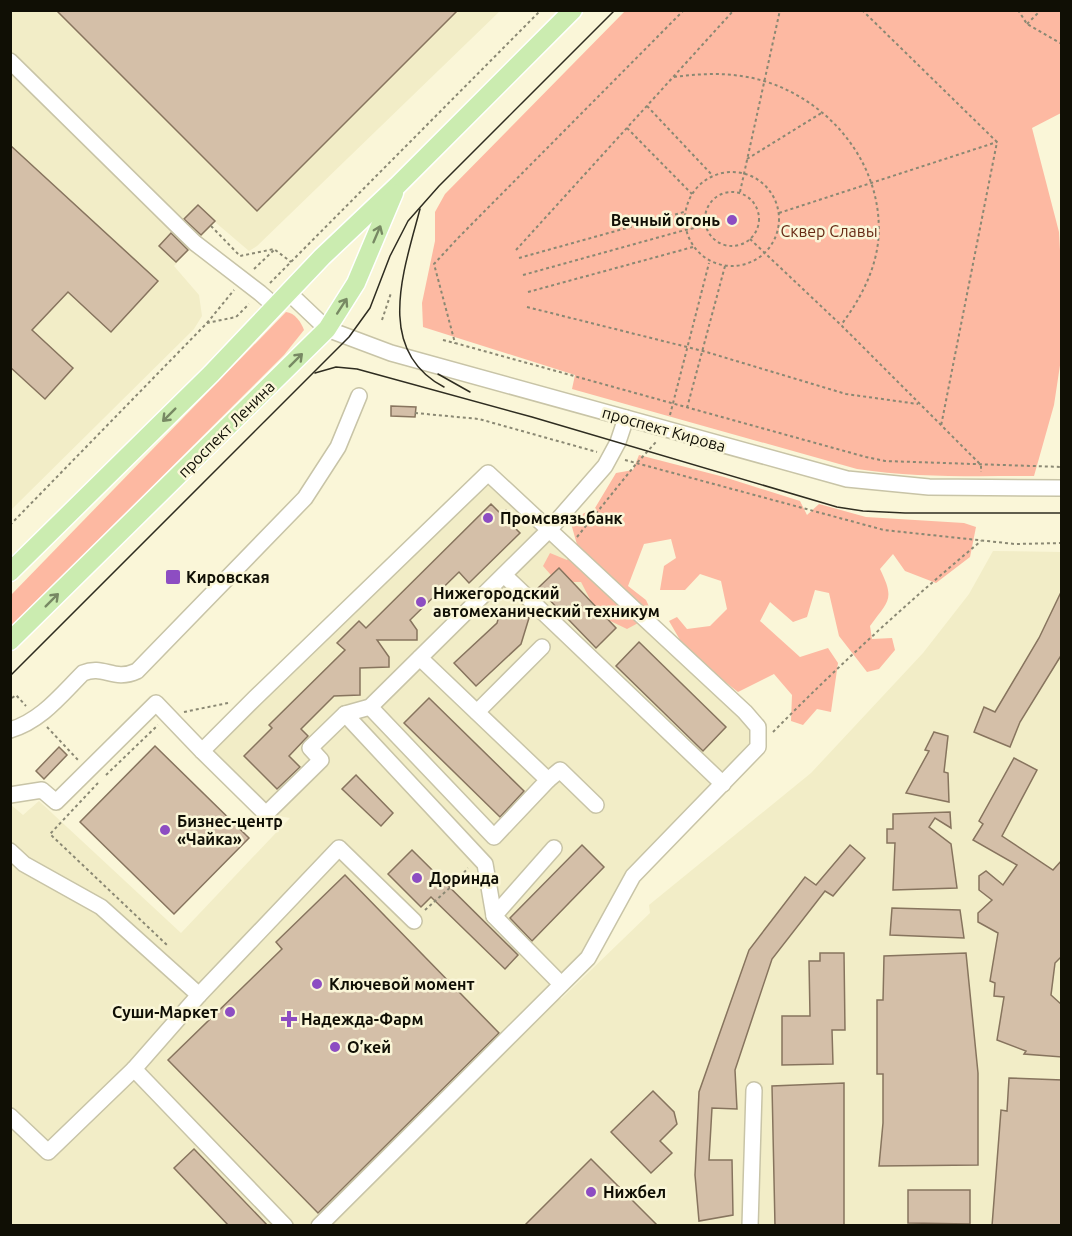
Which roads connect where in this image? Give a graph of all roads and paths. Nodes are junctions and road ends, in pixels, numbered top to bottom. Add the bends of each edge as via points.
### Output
1 (541, 10) edge
2 (573, 10) edge
3 (684, 10) edge
4 (734, 10) edge
5 (780, 10) edge
6 (862, 10) edge
7 (1018, 10) edge
8 (1041, 10) edge
9 (1028, 24) junction
10 (1062, 44) edge
11 (10, 61) edge
12 (674, 77) junction
13 (765, 81) junction
14 (647, 106) junction
15 (823, 112) junction
16 (627, 128) junction
17 (997, 142) junction
18 (747, 159) junction
19 (744, 174) junction
20 (713, 176) junction
21 (870, 183) junction
22 (397, 186) junction
23 (740, 192) junction
24 (692, 194) junction
25 (685, 212) junction
26 (778, 213) junction
27 (720, 223) dead end
28 (211, 226) dead end
29 (705, 226) junction
30 (685, 230) junction
31 (750, 239) junction
32 (693, 247) junction
33 (274, 249) junction
34 (516, 250) dead end
35 (765, 253) junction
36 (519, 258) dead end
37 (291, 262) junction
38 (709, 262) junction
39 (725, 266) junction
40 (252, 271) dead end
41 (523, 275) dead end
42 (240, 284) dead end
43 (528, 292) dead end
44 (260, 293) junction
45 (289, 293) junction
46 (391, 293) dead end
47 (276, 307) junction
48 (527, 307) dead end
49 (382, 320) dead end
50 (207, 323) junction
51 (841, 325) junction
52 (327, 329) junction
53 (443, 340) dead end
54 (455, 343) junction
55 (687, 348) junction
56 (703, 351) junction
57 (359, 396) dead end
58 (673, 404) junction
59 (918, 404) junction
60 (687, 409) junction
61 (415, 413) dead end
62 (669, 417) dead end
63 (626, 418) junction
64 (941, 426) junction
65 (657, 441) dead end
66 (611, 456) junction
67 (636, 464) junction
68 (981, 465) junction
69 (1062, 467) edge
70 (1062, 488) edge
71 (10, 525) edge
72 (549, 530) junction
73 (982, 540) junction
74 (1062, 543) edge
75 (568, 548) junction
76 (10, 572) edge
77 (504, 575) junction
78 (10, 641) edge
79 (542, 647) dead end
80 (420, 658) junction
81 (370, 707) junction
82 (477, 712) junction
83 (345, 714) junction
84 (10, 730) edge
85 (758, 747) junction
86 (67, 748) dead end
87 (64, 752) dead end
88 (202, 752) junction
89 (548, 780) junction
90 (99, 782) dead end
91 (723, 784) junction
92 (10, 795) edge
93 (596, 805) dead end
94 (554, 848) dead end
95 (10, 851) edge
96 (477, 856) junction
97 (494, 916) junction
98 (414, 921) joint
99 (167, 945) dead end
100 (561, 984) junction
101 (199, 995) junction
102 (134, 1070) junction
103 (754, 1090) dead end
104 (10, 1116) edge
105 (285, 1226) edge
106 (318, 1226) edge
107 (750, 1226) edge

1 - 37 path
2 - 22 main road, проспект Ленина
3 - 54 path via 434,264
4 - 12 path
5 - 13 path
6 - 17 path
7 - 9 path
8 - 9 path
9 - 10 path
11 - 44 street via 195,243
12 - 13 path via 706,73
12 - 14 path
13 - 15 path
13 - 18 path
14 - 16 path
14 - 20 path
15 - 18 path
15 - 21 path via 845,135
16 - 24 path
16 - 34 path
17 - 21 path
17 - 64 path
18 - 19 path
19 - 20 path via 729,171
19 - 23 path
19 - 26 path via 767,188
20 - 24 path
21 - 26 path
21 - 51 path via 877,208 878,243 871,273
22 - 45 main road, проспект Ленина
52 -> 22 main road, проспект Ленина via 356,283
23 - 29 path via 725,192 710,202
23 - 31 path via 758,210 759,224
24 - 25 path
25 - 30 path
25 - 36 path
26 - 35 path via 778,230
27 - 29 path
28 - 33 path via 240,256
29 - 30 path
29 - 31 path via 714,239 727,246
30 - 32 path
30 - 41 path
31 - 35 path
32 - 38 path
32 - 43 path
33 - 37 path
33 - 40 path
35 - 39 path via 755,261
35 - 51 path
37 - 44 path
38 - 39 path
38 - 55 path
39 - 56 path
42 - 50 path
44 - 47 street
44 - 50 path via 236,317
45 - 47 main road, проспект Ленина
45 - 52 street, проспект Кирова
46 - 49 path
47 -> 76 main road, проспект Ленина
48 - 55 path
50 - 71 path
51 - 59 path
52 - 63 street, проспект Кирова via 391,353
78 -> 52 main road, проспект Ленина
53 - 54 path
54 - 58 path
55 - 56 path
55 - 58 path
56 - 59 path via 846,394
56 - 60 path
57 - 84 street via 338,447 305,498 137,671 119,676 91,669 38,718
58 - 60 path
58 - 62 path
59 - 64 path
60 - 68 path via 885,461
61 - 66 path via 479,419
63 - 66 street
63 - 70 street, проспект Кирова via 847,479 929,487
64 - 68 path
65 - 67 path
66 - 67 path
66 - 72 street
67 - 73 path via 867,527
67 - 75 path
68 - 69 path
72 - 75 street
72 - 77 street
72 - 88 street via 488,473
73 - 74 path
73 - 85 path via 900,609
75 - 85 street via 745,712 758,727
77 - 80 street
77 - 91 street
79 - 82 street
80 - 81 street
80 - 82 street
81 - 83 street
81 - 89 street via 494,837
82 - 89 street
83 - 88 street via 310,748 321,760 266,814
83 - 96 street
85 - 91 street
86 - 87 path
88 - 92 street via 156,703 56,802 42,790
89 - 93 street via 560,770
90 - 99 path via 50,834
91 - 100 street via 633,876 588,958
94 - 97 street
95 - 101 street via 24,864 101,908
96 - 97 street via 485,864
96 - 98 path
97 - 100 street
98 - 101 street via 339,848
100 - 106 street
101 - 102 street
102 - 104 street via 48,1152
102 - 105 street
103 - 107 street

